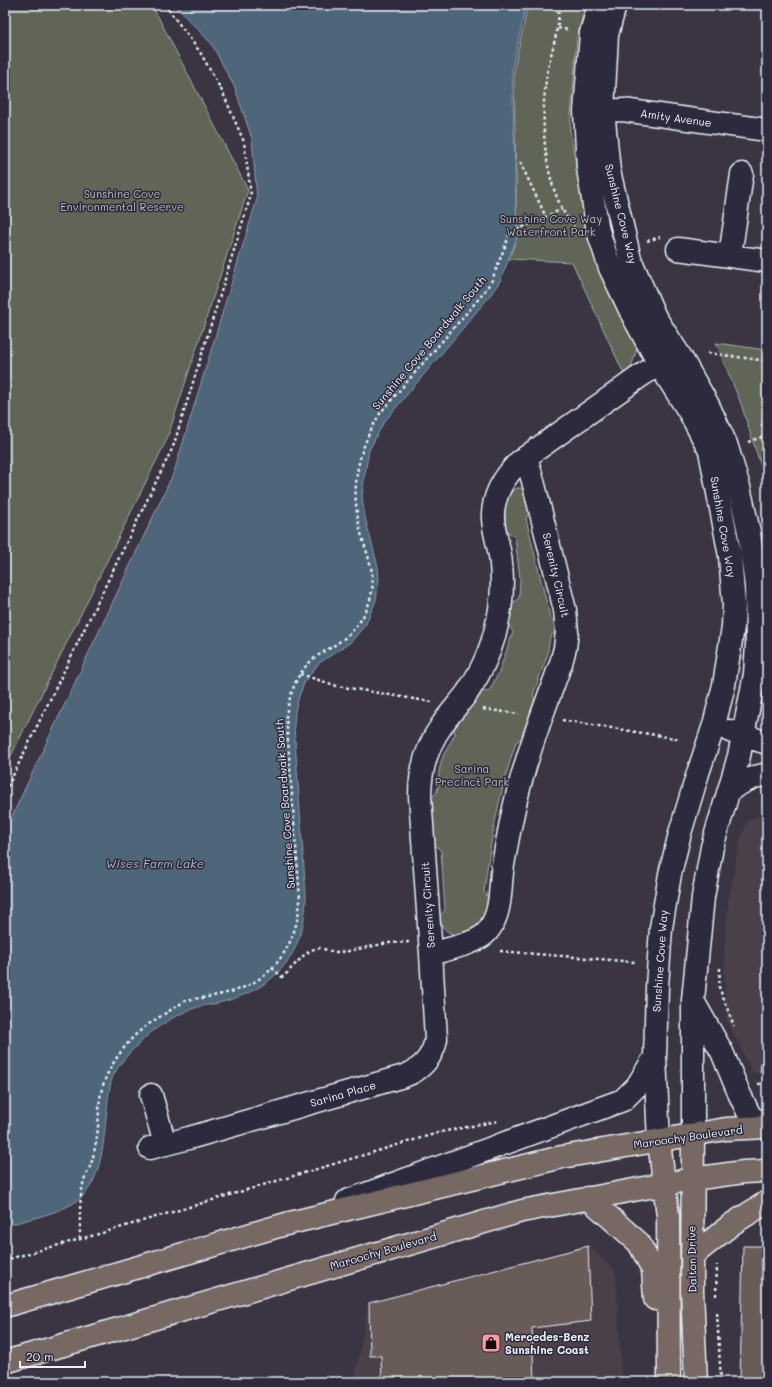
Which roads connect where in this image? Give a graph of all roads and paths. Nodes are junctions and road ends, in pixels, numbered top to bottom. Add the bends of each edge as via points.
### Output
1 (164, 5) edge
2 (599, 5) edge
3 (615, 5) edge
4 (594, 111) junction
5 (767, 130) edge
6 (520, 162) dead end
7 (742, 174) dead end
8 (562, 209) dead end
9 (546, 217) junction
10 (678, 249) dead end
11 (730, 256) junction
12 (767, 261) edge
13 (708, 353) dead end
14 (680, 356) junction
15 (767, 361) edge
16 (659, 364) junction
17 (767, 420) edge
18 (748, 442) dead end
19 (526, 458) junction
20 (300, 674) junction
21 (457, 705) junction
22 (542, 717) junction
23 (714, 726) junction
24 (743, 735) junction
25 (680, 739) dead end
26 (767, 743) edge
27 (767, 774) edge
28 (729, 791) junction
29 (5, 792) edge
30 (431, 946) junction
31 (493, 950) dead end
32 (635, 962) dead end
33 (720, 964) dead end
34 (272, 968) junction
35 (693, 1000) junction
36 (735, 1028) dead end
37 (655, 1057) junction
38 (767, 1082) edge
39 (757, 1084) dead end
40 (151, 1095) dead end
41 (499, 1121) dead end
42 (767, 1127) edge
43 (693, 1135) junction
44 (659, 1141) junction
45 (767, 1171) edge
46 (692, 1179) junction
47 (664, 1185) junction
48 (588, 1198) junction
49 (767, 1202) edge
50 (286, 1224) junction
51 (80, 1239) junction
52 (692, 1256) junction
53 (717, 1260) dead end
54 (5, 1262) edge
55 (716, 1302) dead end
56 (5, 1306) edge
57 (717, 1310) dead end
58 (5, 1362) edge
59 (660, 1382) edge
60 (669, 1382) edge
61 (696, 1382) edge
62 (721, 1382) edge

1 - 29 path via 200,52 223,93 244,142 251,195 173,447
2 - 4 street, Sunshine Cove Way via 592,33
3 - 4 street, Sunshine Cove Way via 607,35
4 - 5 street, Amity Avenue via 623,110
4 - 14 street, Sunshine Cove Way via 630,259 655,317
4 - 16 street, Sunshine Cove Way via 588,168 598,231 610,268
6 - 9 path
7 - 11 street
8 - 9 path, Sunshine Cove Boardwalk South
9 - 20 path, Sunshine Cove Boardwalk South via 510,233 492,280 482,295 381,412 374,424 364,445 355,484 358,519 372,570 371,596 362,619 350,634 309,663
10 - 11 street
11 - 12 street
13 - 15 path
14 - 16 street, Serenity Circuit
14 - 24 street, Sunshine Cove Way via 708,405 726,444 749,532 756,586 757,644 755,674
16 - 19 street, Serenity Circuit
16 - 23 street, Sunshine Cove Way via 710,451 730,556 734,604 732,627 724,684
17 - 18 path via 761,422 767,435
19 - 21 street, Serenity Circuit via 506,477 495,502 494,519 502,575 500,611 487,658
19 - 22 street, Serenity Circuit via 563,600 567,625 564,654
20 - 21 path via 330,685
20 - 34 path, Sunshine Cove Boardwalk South via 286,714 300,899 294,935
21 - 22 path
21 - 30 street, Serenity Circuit via 431,744 421,778 420,796
22 - 25 path
22 - 30 street, Serenity Circuit via 515,803 496,916 489,929 473,941
23 - 24 street
23 - 37 street, Sunshine Cove Way via 670,874 661,928
24 - 26 street
24 - 28 street, Sunshine Cove Way
27 - 28 street via 740,782
28 - 35 street, Sunshine Cove Way via 712,847 703,897
30 - 34 path via 420,942 388,943 344,952 317,948 311,950 282,977
30 - 40 street, Sarina Place via 436,1039 431,1054 419,1068 404,1076 158,1146
31 - 32 path
33 - 36 path via 719,987
34 - 51 path, Sunshine Cove Boardwalk South via 257,981 235,991 187,1000 156,1018 128,1042 108,1073 101,1090 98,1131 90,1166 82,1185
35 - 42 street via 722,1052 750,1116
35 - 43 street, Sunshine Cove Way
37 - 44 street, Sunshine Cove Way
37 - 50 street via 637,1086 623,1100
38 - 39 path
41 - 51 path via 441,1132
42 - 43 main road, Maroochy Boulevard via 726,1129
43 - 44 main road, Maroochy Boulevard
43 - 46 main road, Dalton Drive
44 - 47 main road
44 - 50 main road, Maroochy Boulevard via 562,1157
45 - 46 main road, Maroochy Boulevard
46 - 47 main road, Maroochy Boulevard
46 - 52 main road, Dalton Drive
47 - 48 main road, Maroochy Boulevard
47 - 60 main road via 668,1216
48 - 58 main road, Maroochy Boulevard via 522,1211
48 - 59 main road via 639,1243 653,1270
49 - 52 main road via 732,1224
50 - 56 main road, Maroochy Boulevard
51 - 54 path
52 - 61 main road, Dalton Drive
53 - 55 path
57 - 62 path

